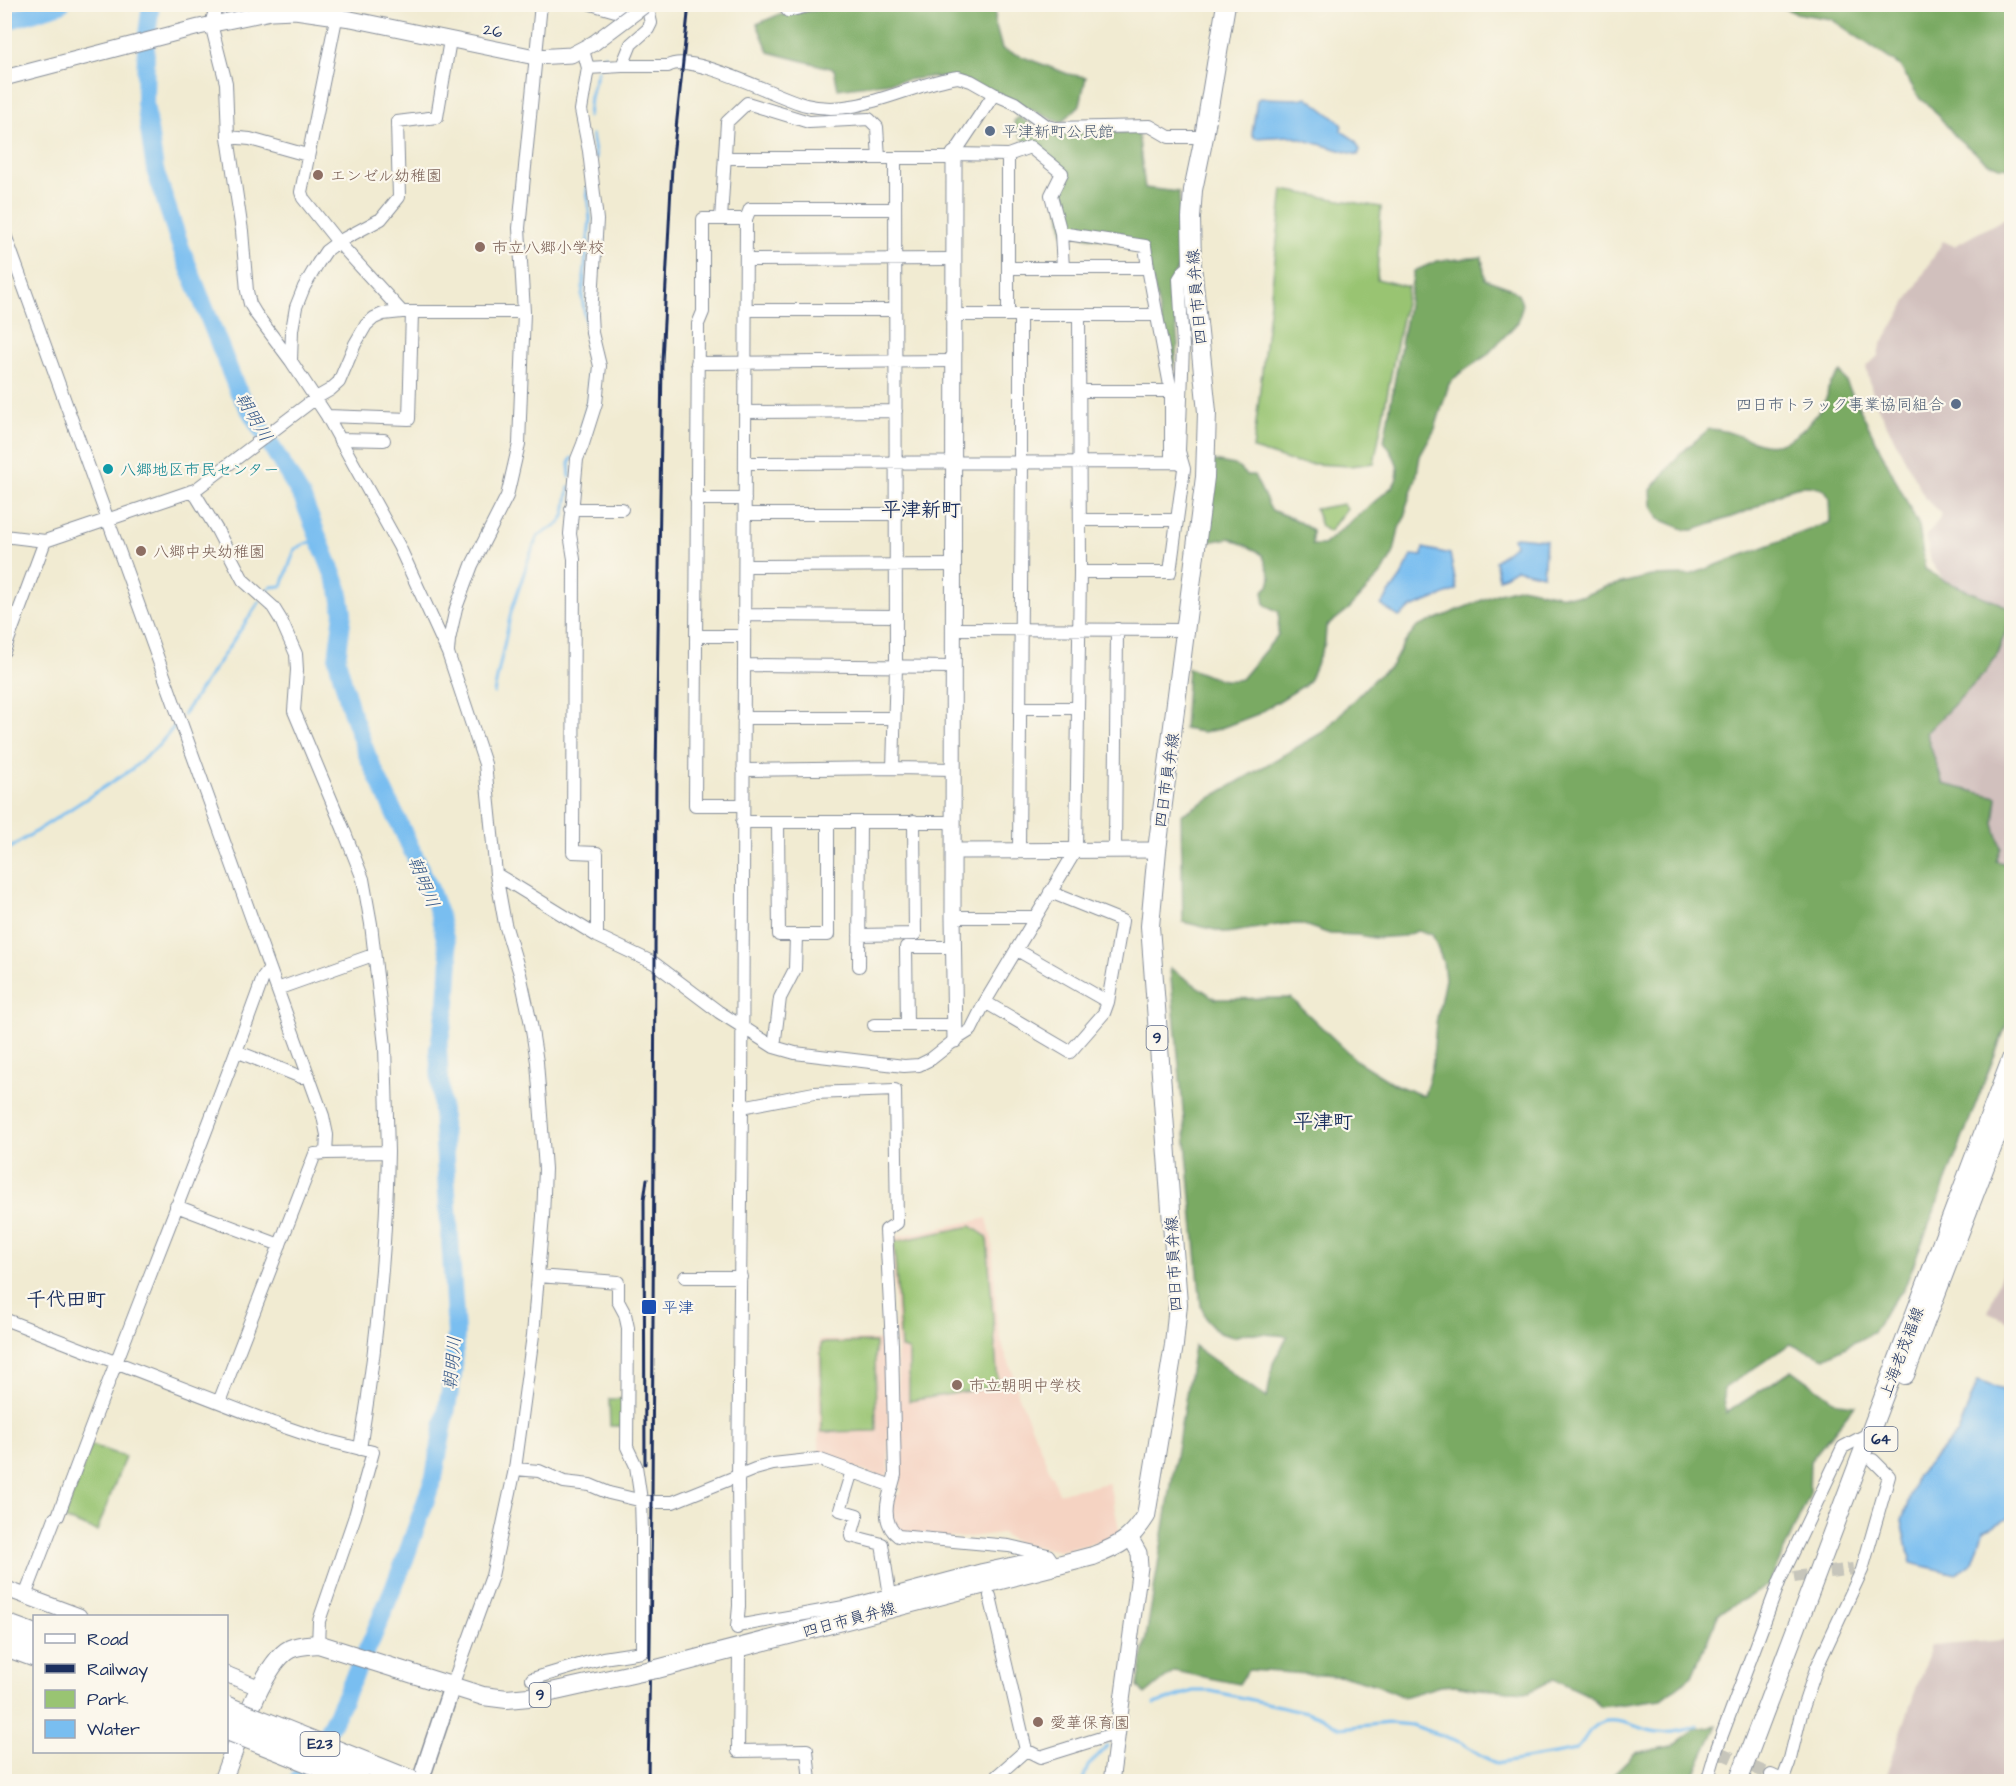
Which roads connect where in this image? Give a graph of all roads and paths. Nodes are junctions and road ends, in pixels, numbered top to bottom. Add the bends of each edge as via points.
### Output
1 (217, 4) edge
2 (542, 4) edge
3 (591, 4) edge
4 (623, 4) edge
5 (645, 4) edge
6 (783, 4) edge
7 (816, 4) edge
8 (1226, 4) edge
9 (338, 11) edge
10 (205, 26) junction
11 (450, 40) junction
12 (589, 47) junction
13 (535, 57) junction
14 (621, 66) junction
15 (591, 68) junction
16 (4, 78) edge
17 (994, 94) junction
18 (1204, 137) junction
19 (228, 138) junction
20 (307, 155) junction
21 (1008, 155) junction
22 (954, 156) junction
23 (725, 158) junction
24 (879, 158) junction
25 (895, 158) junction
26 (895, 209) junction
27 (721, 219) junction
28 (746, 219) junction
29 (4, 232) edge
30 (1061, 233) junction
31 (338, 242) junction
32 (895, 259) junction
33 (953, 259) junction
34 (746, 260) junction
35 (1192, 264) junction
36 (1008, 268) junction
37 (1063, 268) junction
38 (1148, 268) junction
39 (746, 310) junction
40 (895, 310) junction
41 (407, 312) junction
42 (524, 312) junction
43 (953, 315) junction
44 (1014, 315) junction
45 (1079, 315) junction
46 (1156, 315) junction
47 (291, 361) junction
48 (895, 361) junction
49 (954, 361) junction
50 (746, 362) junction
51 (697, 363) junction
52 (1079, 391) junction
53 (1171, 391) junction
54 (316, 398) junction
55 (896, 411) junction
56 (746, 412) junction
57 (327, 416) junction
58 (339, 439) junction
59 (384, 440) dead end
60 (953, 462) junction
61 (1079, 462) junction
62 (1176, 462) junction
63 (745, 463) junction
64 (895, 463) junction
65 (1021, 463) junction
66 (193, 491) junction
67 (696, 499) junction
68 (745, 499) junction
69 (571, 509) junction
70 (622, 509) dead end
71 (745, 514) junction
72 (896, 514) junction
73 (108, 519) junction
74 (1080, 520) junction
75 (1177, 520) junction
76 (4, 536) edge
77 (45, 542) junction
78 (895, 565) junction
79 (954, 565) junction
80 (745, 566) junction
81 (1080, 572) junction
82 (744, 615) junction
83 (896, 616) junction
84 (1022, 628) junction
85 (953, 629) junction
86 (1079, 629) junction
87 (1117, 629) junction
88 (1186, 630) junction
89 (696, 636) junction
90 (744, 636) junction
91 (4, 651) edge
92 (448, 653) junction
93 (744, 665) junction
94 (896, 667) junction
95 (953, 667) junction
96 (1021, 708) junction
97 (1078, 708) junction
98 (743, 718) junction
99 (893, 718) junction
100 (893, 768) junction
101 (743, 770) junction
102 (954, 770) junction
103 (743, 805) junction
104 (914, 821) junction
105 (742, 822) junction
106 (778, 822) junction
107 (828, 822) junction
108 (860, 822) junction
109 (953, 822) junction
110 (1076, 850) junction
111 (1115, 850) junction
112 (1157, 850) junction
113 (953, 851) junction
114 (1019, 851) junction
115 (496, 874) junction
116 (1050, 892) junction
117 (953, 917) junction
118 (1036, 917) junction
119 (859, 935) junction
120 (597, 936) junction
121 (796, 936) junction
122 (953, 947) junction
123 (1017, 950) junction
124 (373, 955) junction
125 (859, 966) dead end
126 (270, 969) junction
127 (277, 989) junction
128 (985, 1002) junction
129 (1108, 1002) junction
130 (741, 1025) junction
131 (874, 1025) dead end
132 (907, 1025) junction
133 (954, 1033) junction
134 (774, 1047) junction
135 (236, 1051) junction
136 (2012, 1057) edge
137 (309, 1076) junction
138 (2012, 1096) edge
139 (742, 1107) junction
140 (388, 1152) junction
141 (327, 1153) junction
142 (176, 1206) junction
143 (280, 1245) junction
144 (538, 1276) junction
145 (685, 1277) dead end
146 (741, 1277) junction
147 (4, 1319) edge
148 (115, 1362) junction
149 (219, 1402) junction
150 (1870, 1433) junction
151 (360, 1449) junction
152 (1873, 1460) junction
153 (515, 1469) junction
154 (852, 1470) junction
155 (738, 1476) junction
156 (892, 1486) junction
157 (641, 1500) junction
158 (1130, 1537) junction
159 (1052, 1560) junction
160 (1794, 1577) tunnel mouth
161 (1780, 1580) junction
162 (4, 1588) edge
163 (25, 1596) junction
164 (890, 1596) junction
165 (990, 1596) dead end
166 (74, 1615) edge
167 (4, 1624) edge
168 (33, 1635) edge
169 (4, 1645) edge
170 (326, 1646) junction
171 (739, 1653) dead end
172 (33, 1656) edge
173 (228, 1675) edge
174 (532, 1679) dead end
175 (445, 1684) junction
176 (260, 1688) junction
177 (228, 1708) edge
178 (228, 1730) edge
179 (1117, 1734) junction
180 (1026, 1750) junction
181 (1778, 1779) edge
182 (222, 1782) edge
183 (360, 1782) edge
184 (413, 1782) edge
185 (420, 1782) edge
186 (810, 1782) edge
187 (990, 1782) edge
188 (1111, 1782) edge
189 (1707, 1782) edge
190 (1738, 1782) edge
191 (1752, 1782) edge

1 - 10 street
2 - 13 street
3 - 4 street via 619,12
5 - 12 street, 26, bridge
5 - 14 street via 651,23 632,44
6 - 7 street via 788,11
8 - 18 main road, 四日市員弁線 / 9
9 - 10 street, 26 via 270,12
9 - 11 street, 26
9 - 20 street
10 - 16 street, 26
10 - 19 street via 226,83
11 - 13 street, 26
11 - 31 street via 437,117 397,122 399,197 381,219
12 - 13 street, 26 via 571,55
12 - 15 street
13 - 42 street via 519,228
14 - 15 street
14 - 17 street via 699,64 818,107 862,104 958,76
15 - 69 street via 581,110 597,220 591,315 600,366 596,402 577,459
17 - 18 street via 1055,128 1150,126 1169,137
17 - 22 street
18 - 35 main road, 四日市員弁線 / 9 via 1193,190
19 - 20 street via 250,139
19 - 47 street via 248,297
20 - 31 street via 303,198
21 - 22 street
21 - 30 street via 1030,147 1062,173 1052,195
21 - 36 street
22 - 25 street
22 - 33 street
23 - 24 street
23 - 24 street via 727,122 747,103 809,122 869,119 877,127
23 - 27 street
24 - 25 street
25 - 26 street
26 - 28 street via 750,209
26 - 32 street
27 - 28 street
27 - 51 street via 703,219 703,312 698,324
28 - 34 street
29 - 73 street
30 - 37 street
30 - 38 street via 1145,246
31 - 41 street
31 - 47 street via 326,251 296,307
32 - 33 street
32 - 34 street
32 - 40 street
33 - 43 street
34 - 39 street
35 - 62 street via 1179,279 1183,346
35 - 88 main road, 四日市員弁線 / 9 via 1207,412 1206,477
36 - 37 street
36 - 44 street
37 - 38 street
38 - 46 street
39 - 40 street
39 - 50 street
40 - 48 street
41 - 42 street
41 - 54 street via 383,314 366,325 339,382
41 - 57 street via 410,419
42 - 92 street via 519,444 514,474 472,565 454,616
43 - 44 street
43 - 49 street
44 - 45 street
44 - 65 street
45 - 46 street
45 - 52 street
46 - 53 street
47 - 54 street
48 - 49 street
48 - 50 street
48 - 55 street
49 - 60 street
50 - 51 street
50 - 56 street
51 - 67 street
52 - 53 street
52 - 61 street
53 - 62 street
54 - 57 street
54 - 66 street
55 - 56 street
55 - 64 street
56 - 63 street
57 - 58 street
58 - 59 street
58 - 92 street via 399,546
60 - 64 street
60 - 65 street
60 - 79 street
61 - 62 street
61 - 65 street
61 - 74 street
62 - 75 street via 1184,469
63 - 64 street
63 - 68 street
64 - 72 street
65 - 84 street
66 - 73 street
66 - 124 street via 243,580 273,607 296,654 294,711 363,879
67 - 68 street
67 - 89 street
68 - 71 street
69 - 70 street
69 - 120 street via 573,852 597,853
71 - 72 street
71 - 80 street
72 - 78 street
73 - 77 street
73 - 126 street
74 - 75 street
74 - 81 street
75 - 81 street via 1170,572
76 - 77 street
77 - 91 street
78 - 79 street
78 - 80 street
78 - 83 street
79 - 85 street
80 - 82 street
81 - 86 street
82 - 83 street
82 - 90 street
83 - 94 street
84 - 85 street
84 - 86 street
84 - 96 street
85 - 95 street
86 - 87 street
86 - 97 street
87 - 88 street
87 - 111 street
88 - 112 main road, 四日市員弁線 / 9
89 - 90 street
89 - 103 street via 694,805
90 - 93 street
92 - 115 street via 485,764
93 - 94 street
93 - 98 street
94 - 95 street
94 - 99 street
95 - 102 street
96 - 97 street
96 - 114 street
97 - 110 street
98 - 99 street
98 - 101 street
99 - 100 street
100 - 101 street
100 - 102 street
101 - 103 street
102 - 109 street
103 - 105 street
104 - 108 street
104 - 109 street
104 - 119 street via 915,934
105 - 106 street
105 - 130 street
106 - 107 street
106 - 121 street via 779,935
107 - 108 street
107 - 121 street via 828,935
108 - 119 street
109 - 113 street
110 - 111 street
110 - 114 street
110 - 116 street
111 - 112 street
112 - 158 main road, 四日市員弁線 / 9 via 1150,926 1178,1304 1146,1516
113 - 114 street
113 - 117 street
115 - 120 street
115 - 144 street via 537,1062 545,1169
116 - 118 street
116 - 129 street via 1122,921
117 - 118 street
117 - 122 street
118 - 123 street
119 - 125 street
120 - 130 street via 654,963
121 - 134 street via 795,969 780,998
122 - 132 street via 906,947
122 - 133 street
123 - 128 street
123 - 129 street
124 - 127 street
124 - 140 street via 385,1046
126 - 127 street
126 - 135 street via 262,978
127 - 137 street
128 - 129 street via 1070,1052 1104,1013
128 - 133 street via 971,1030
130 - 134 street
130 - 139 street
131 - 132 street
132 - 133 street
133 - 134 street via 931,1059 912,1066 795,1053
135 - 137 street via 301,1077
135 - 142 street
136 - 150 main road, 上海老茂福線 / 64
137 - 141 street via 323,1116
138 - 152 main road, 上海老茂福線 / 64
139 - 146 street
139 - 156 street via 814,1093 895,1090 897,1223 886,1230 892,1344
140 - 141 street
140 - 151 street via 387,1221 374,1361
141 - 143 street via 315,1154
142 - 143 street
142 - 148 street
143 - 149 street
144 - 153 street
144 - 157 street via 618,1282 618,1301 628,1328 627,1447 636,1466
145 - 146 street
146 - 155 street
147 - 148 street
148 - 149 street
148 - 163 street
149 - 151 street via 317,1438
150 - 161 street via 1843,1447
150 - 190 main road, 上海老茂福線 / 64
151 - 170 street via 373,1452 319,1621
152 - 181 street via 1889,1476 1849,1600 1816,1670 1789,1762
152 - 191 main road, 上海老茂福線 / 64
153 - 157 street via 539,1471 564,1482
153 - 175 street via 492,1576
154 - 155 street via 818,1459 773,1464
154 - 156 street
154 - 164 street via 840,1510 857,1515 851,1536 882,1544
155 - 157 street via 673,1502
155 - 164 street via 737,1627
156 - 159 street via 887,1518 891,1531 898,1536 1009,1546
157 - 174 street via 642,1652 603,1658
158 - 159 main road, 四日市員弁線 / 9 via 1093,1556
158 - 179 street via 1139,1553 1140,1568
159 - 164 street via 982,1570
159 - 175 main road, 四日市員弁線 / 9 via 649,1671 555,1692 507,1699
160 - 161 street
161 - 189 street
162 - 163 street
163 - 166 street
165 - 180 street
167 - 168 highway
169 - 172 highway
170 - 175 main road, 四日市員弁線 / 9
170 - 176 main road via 290,1650 275,1663
171 - 186 street via 738,1751 807,1750
173 - 176 street
175 - 185 main road
176 - 182 main road
177 - 184 highway, E23, bridge
178 - 183 highway, E23, bridge
179 - 180 street via 1040,1757
179 - 188 street
180 - 187 street

